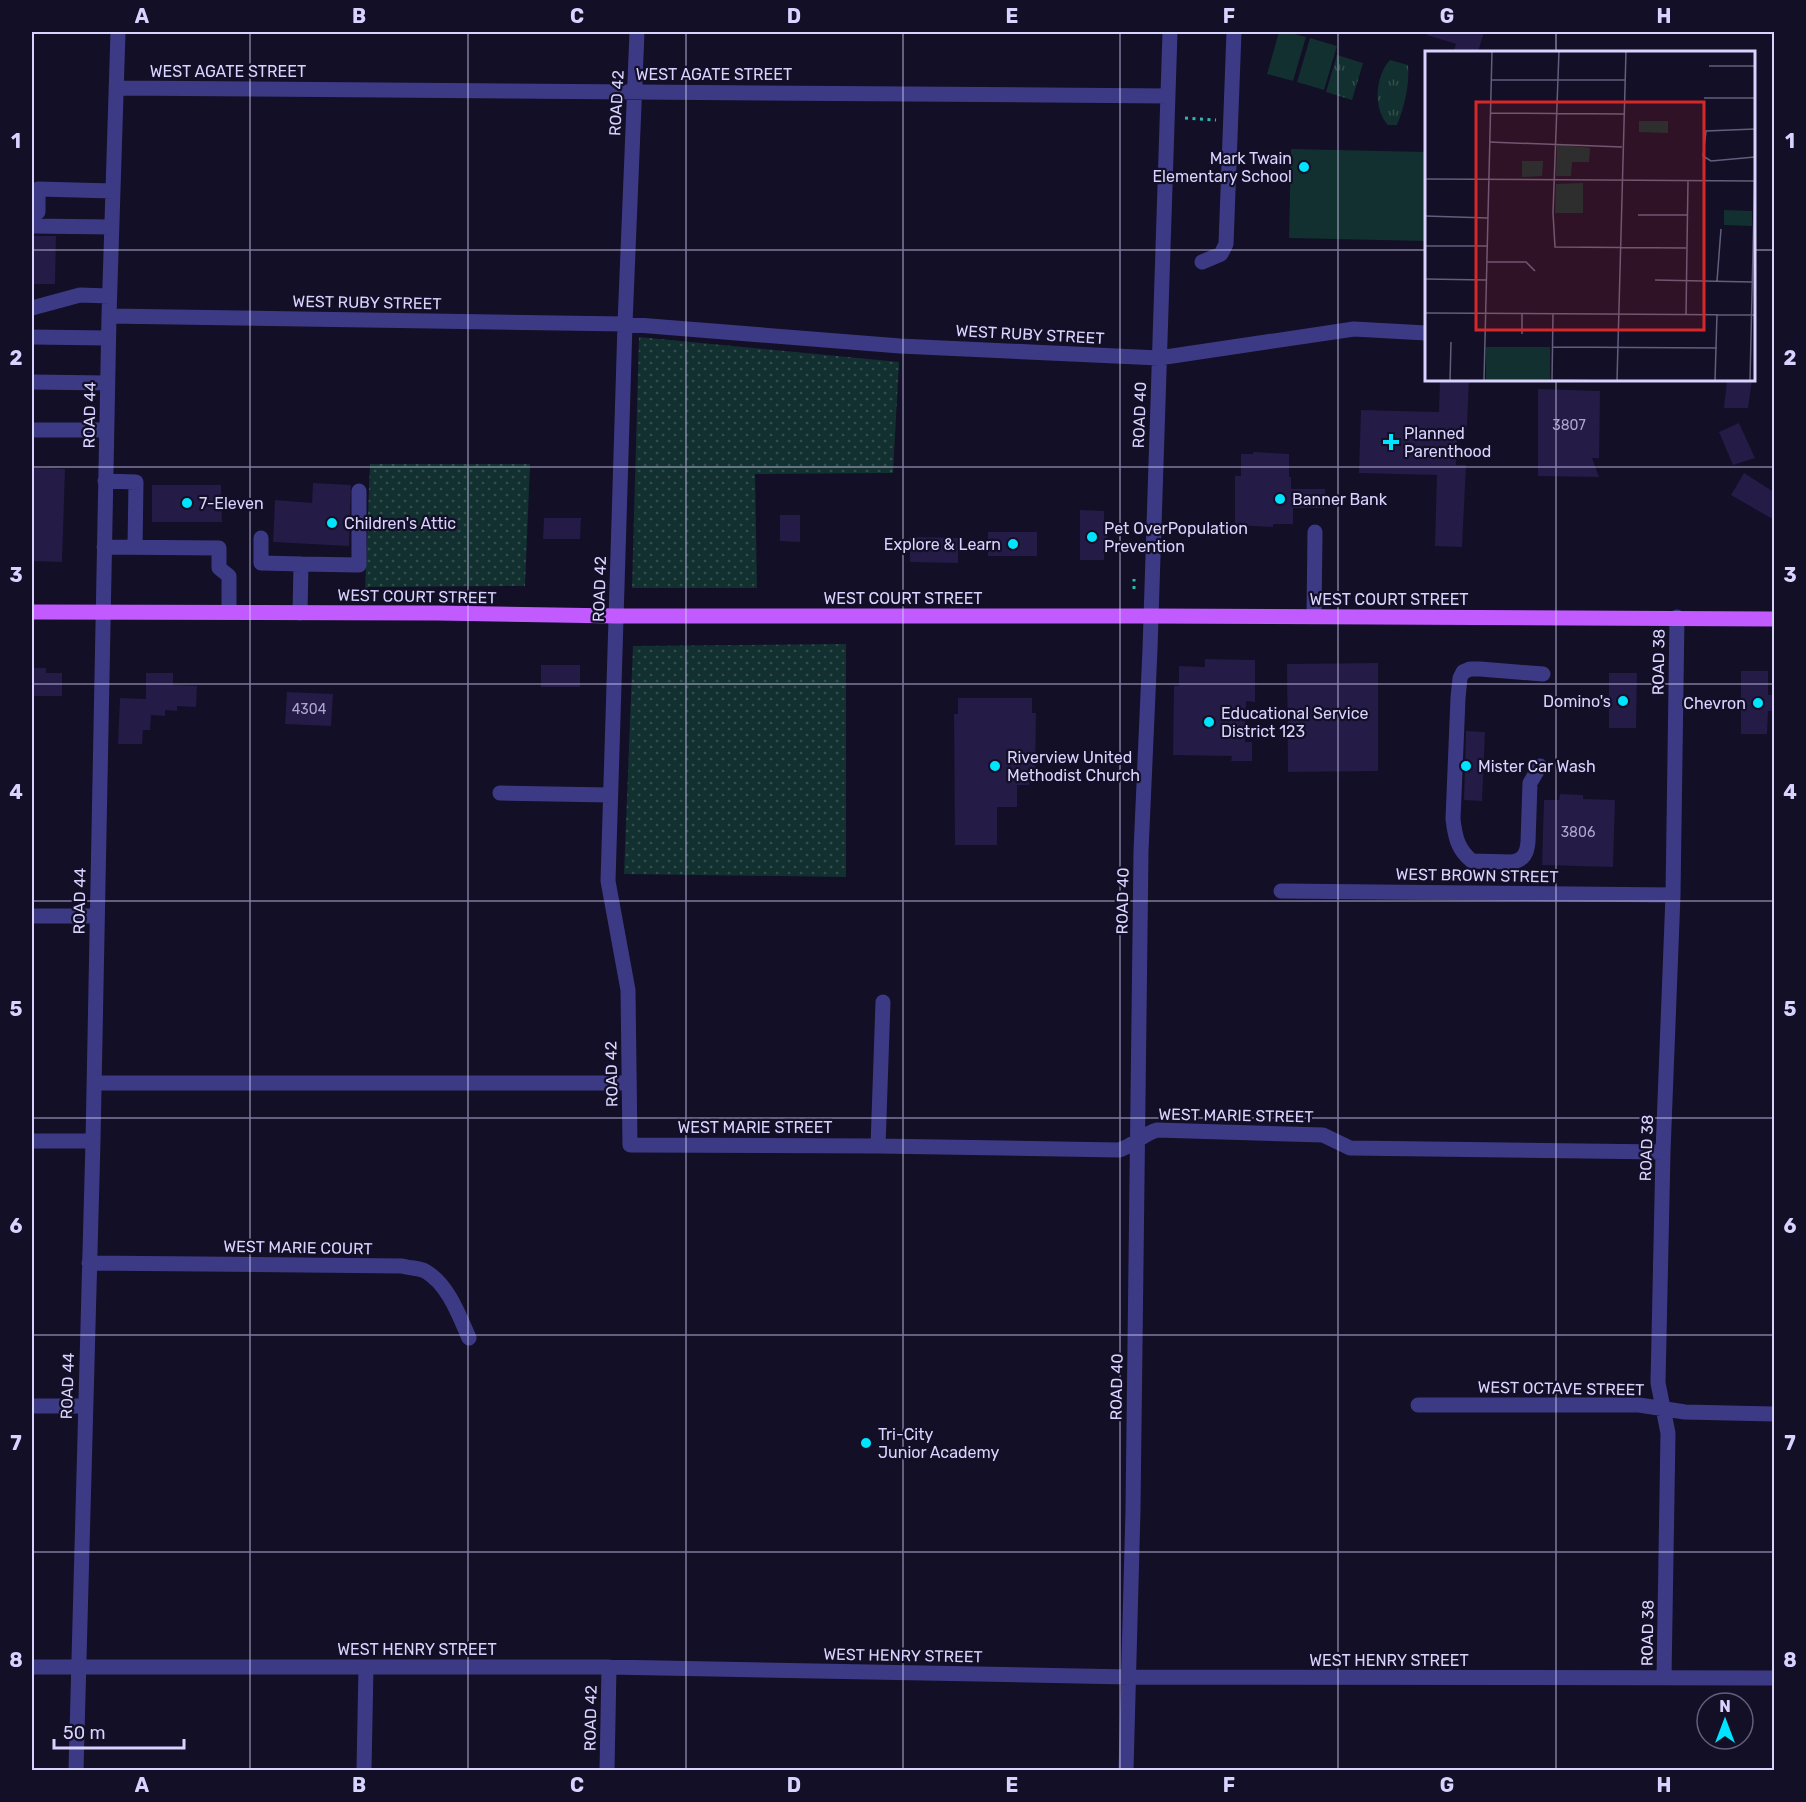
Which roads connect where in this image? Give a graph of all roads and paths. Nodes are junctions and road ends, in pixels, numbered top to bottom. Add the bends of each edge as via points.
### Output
1 (118, 32) edge
2 (637, 32) edge
3 (1170, 32) edge
4 (1234, 32) edge
5 (116, 88) junction
6 (634, 92) junction
7 (1168, 96) junction
8 (113, 190) junction
9 (32, 212) edge
10 (32, 226) edge
11 (112, 227) junction
12 (1202, 262) dead end
13 (109, 296) junction
14 (32, 308) edge
15 (109, 316) junction
16 (625, 324) junction
17 (1425, 333) edge
18 (32, 337) edge
19 (108, 338) junction
20 (1159, 358) junction
21 (32, 382) edge
22 (107, 383) junction
23 (32, 430) edge
24 (106, 430) junction
25 (105, 481) junction
26 (359, 491) dead end
27 (1315, 532) dead end
28 (261, 538) dead end
29 (104, 547) junction
30 (135, 547) junction
31 (301, 564) junction
32 (1134, 579) dead end
33 (1134, 589) dead end
34 (32, 612) edge
35 (103, 612) junction
36 (229, 612) junction
37 (300, 613) junction
38 (616, 616) junction
39 (1150, 616) junction
40 (1314, 616) junction
41 (1677, 617) junction
42 (1774, 619) edge
43 (1543, 674) dead end
44 (1540, 766) dead end
45 (500, 793) dead end
46 (610, 795) junction
47 (1281, 891) dead end
48 (1672, 895) junction
49 (32, 916) edge
50 (97, 916) junction
51 (883, 1002) dead end
52 (94, 1083) junction
53 (629, 1083) junction
54 (32, 1141) edge
55 (93, 1141) junction
56 (1137, 1141) junction
57 (630, 1145) joint
58 (878, 1146) junction
59 (1663, 1152) junction
60 (89, 1263) junction
61 (469, 1338) dead end
62 (1418, 1405) dead end
63 (32, 1406) edge
64 (85, 1406) junction
65 (1663, 1409) junction
66 (1774, 1414) edge
67 (32, 1667) edge
68 (78, 1667) junction
69 (366, 1667) junction
70 (609, 1667) junction
71 (1129, 1677) junction
72 (1664, 1678) junction
73 (1774, 1678) edge
74 (76, 1770) edge
75 (364, 1770) edge
76 (607, 1770) edge
77 (1126, 1770) edge

1 - 5 street, ROAD 44
2 - 6 street, ROAD 42
3 - 7 street, ROAD 40
4 - 12 street via 1226,244 1221,254
5 - 6 street, WEST AGATE STREET
5 - 8 street, ROAD 44
6 - 7 street, WEST AGATE STREET
6 - 16 street, ROAD 42
7 - 20 street, ROAD 40
8 - 9 street via 38,189 38,212
8 - 11 street, ROAD 44
10 - 11 street
11 - 13 street, ROAD 44
13 - 14 street via 80,295
13 - 15 street, ROAD 44
15 - 16 street, WEST RUBY STREET
15 - 19 street, ROAD 44
16 - 20 street, WEST RUBY STREET via 900,346
16 - 38 street, ROAD 42
17 - 20 street, WEST RUBY STREET via 1354,329
18 - 19 street
19 - 22 street, ROAD 44
20 - 39 street, ROAD 40
21 - 22 street
22 - 24 street, ROAD 44
23 - 24 street
24 - 25 street, ROAD 44
25 - 29 street, ROAD 44
25 - 30 street via 136,482
26 - 31 street via 359,565
27 - 40 street
28 - 31 street via 261,563
29 - 30 street
29 - 35 street, ROAD 44
30 - 36 street via 219,548 219,568 229,576
31 - 37 street
32 - 33 path
34 - 35 main road, WEST COURT STREET
35 - 36 main road, WEST COURT STREET
35 - 50 street, ROAD 44
36 - 37 main road, WEST COURT STREET
37 - 38 main road, WEST COURT STREET
38 - 39 main road, WEST COURT STREET
38 - 46 street, ROAD 42
39 - 40 main road, WEST COURT STREET
39 - 56 street, ROAD 40 via 1141,851
40 - 41 main road, WEST COURT STREET
41 - 42 main road, WEST COURT STREET
41 - 48 street, ROAD 38
43 - 44 street via 1470,669 1460,678 1453,819 1455,838 1472,861 1512,862 1523,858 1528,842 1530,783
45 - 46 street
46 - 53 street, ROAD 42 via 608,881 628,990
47 - 48 street, WEST BROWN STREET
48 - 59 street, ROAD 38
49 - 50 street
50 - 52 street, ROAD 44
51 - 58 street
52 - 53 street
52 - 55 street, ROAD 44
53 - 57 street, ROAD 42
54 - 55 street
55 - 60 street, ROAD 44
56 - 58 street, WEST MARIE STREET via 1119,1150
56 - 59 street, WEST MARIE STREET via 1158,1130 1323,1135 1350,1148
56 - 71 street, ROAD 40
57 - 58 street, WEST MARIE STREET
59 - 65 street, ROAD 38 via 1658,1383
60 - 61 street, WEST MARIE COURT via 402,1266 424,1270 439,1281
60 - 64 street, ROAD 44
62 - 65 street, WEST OCTAVE STREET via 1639,1405
63 - 64 street
64 - 68 street, ROAD 44
65 - 66 street, WEST OCTAVE STREET
65 - 72 street, ROAD 38 via 1668,1433
67 - 68 street, WEST HENRY STREET
68 - 69 street, WEST HENRY STREET
68 - 74 street, ROAD 44
69 - 70 street, WEST HENRY STREET
69 - 75 street
70 - 71 street, WEST HENRY STREET
70 - 76 street, ROAD 42
71 - 72 street, WEST HENRY STREET
71 - 77 street, ROAD 40
72 - 73 street, WEST HENRY STREET

